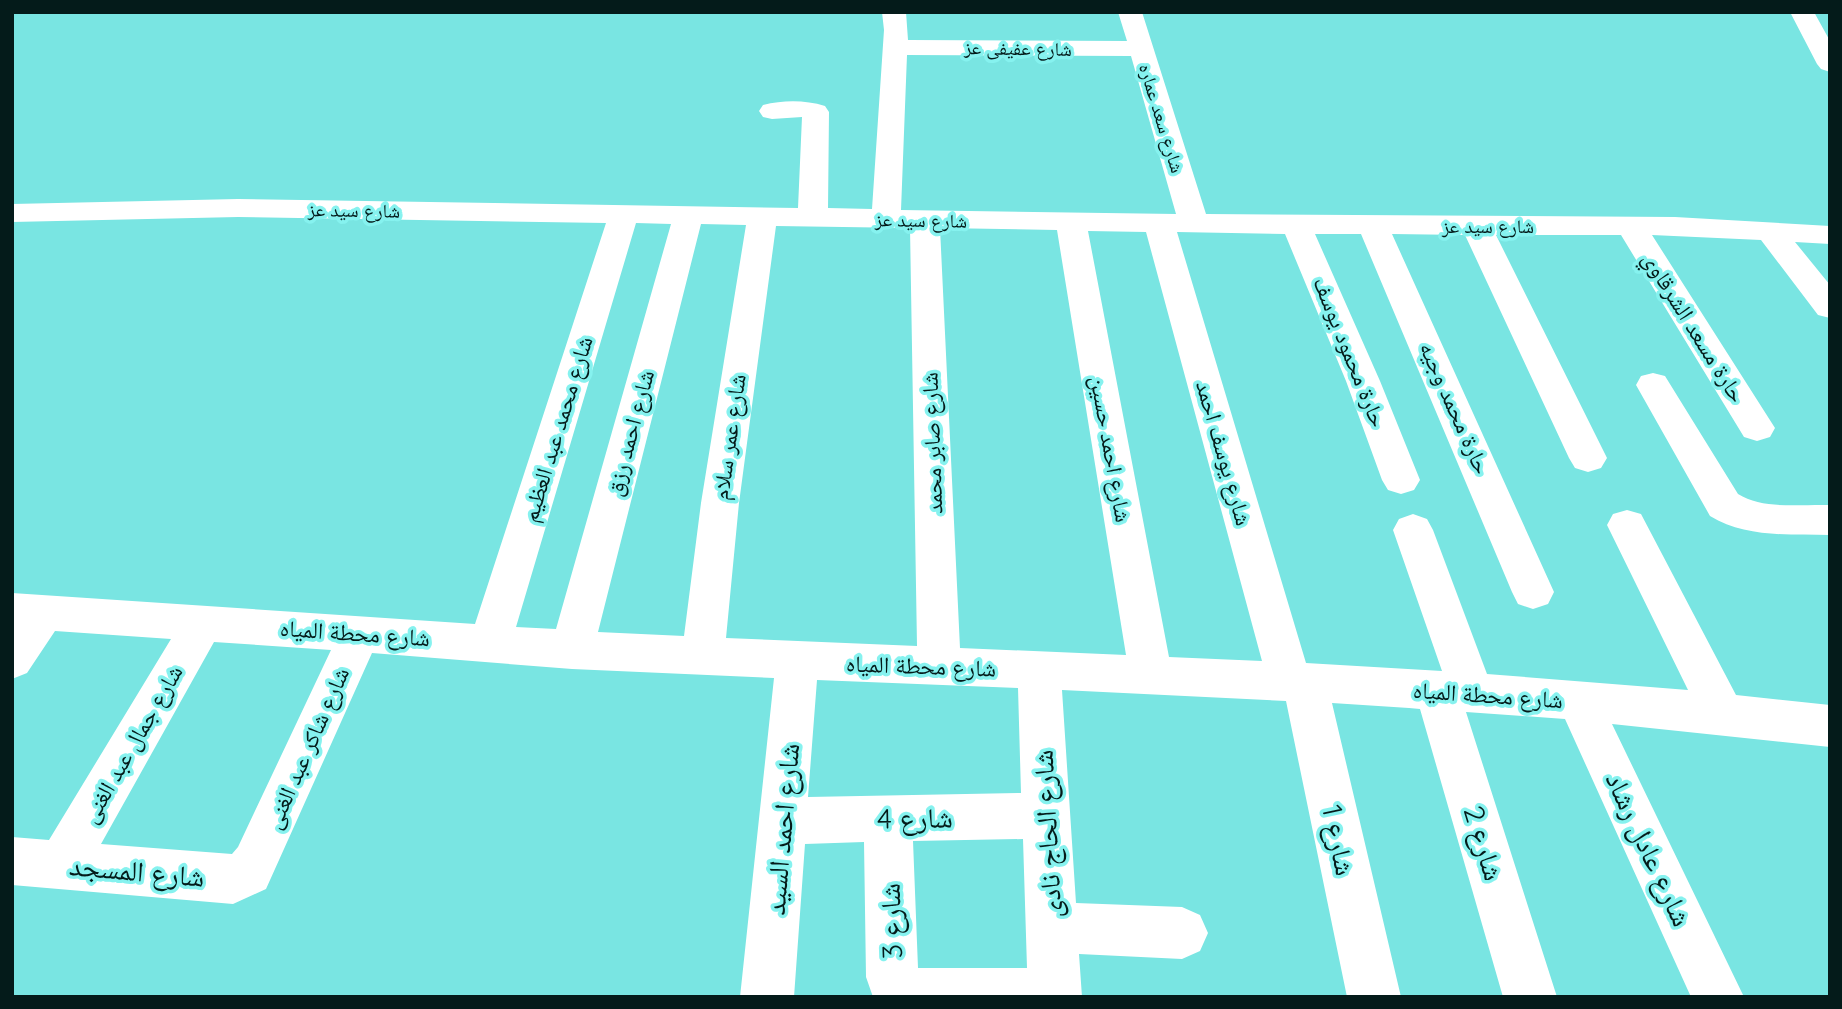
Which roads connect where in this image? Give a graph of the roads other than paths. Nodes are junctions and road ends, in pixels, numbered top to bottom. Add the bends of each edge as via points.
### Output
1 (894, 12) edge
2 (1130, 12) edge
3 (1802, 12) edge
4 (895, 47) junction
5 (1141, 49) junction
6 (1830, 64) edge
7 (772, 111) dead end
8 (12, 213) edge
9 (624, 215) junction
10 (688, 216) junction
11 (762, 218) junction
12 (813, 218) junction
13 (886, 219) junction
14 (925, 220) junction
15 (1071, 222) junction
16 (1177, 223) junction
17 (1296, 225) junction
18 (1373, 226) junction
19 (1631, 226) junction
20 (1477, 227) junction
21 (1769, 230) junction
22 (1830, 235) edge
23 (1830, 307) edge
24 (1653, 385) dead end
25 (1757, 428) dead end
26 (1588, 458) dead end
27 (1401, 480) dead end
28 (1830, 520) edge
29 (1628, 525) dead end
30 (1413, 530) dead end
31 (1533, 592) dead end
32 (28, 612) edge
33 (203, 623) junction
34 (360, 633) junction
35 (490, 643) junction
36 (572, 649) junction
37 (704, 656) junction
38 (12, 660) edge
39 (797, 660) junction
40 (939, 667) junction
41 (1039, 670) junction
42 (1151, 676) junction
43 (1297, 683) junction
44 (1455, 691) junction
45 (1579, 702) junction
46 (1722, 714) junction
47 (1827, 731) edge
48 (1046, 815) junction
49 (888, 819) junction
50 (783, 821) junction
51 (12, 861) edge
52 (255, 864) joint
53 (62, 865) junction
54 (1052, 928) junction
55 (1182, 933) dead end
56 (1055, 996) edge
57 (767, 997) edge
58 (1374, 997) edge
59 (1530, 997) edge
60 (1718, 997) edge

1 - 4 street
2 - 5 street, شارع سعد عماره
3 - 6 street
4 - 5 street, شارع عفيفى عز
4 - 13 street
5 - 16 street, شارع سعد عماره
7 - 12 street via 816,112
8 - 9 street, شارع سيد عز via 238,208
9 - 10 street, شارع سيد عز
9 - 35 street, شارع محمد عبد العظيم
10 - 11 street, شارع سيد عز
10 - 36 street, شارع احمد رزق
11 - 12 street, شارع سيد عز
11 - 37 street, شارع عمر سلام via 720,503
12 - 13 street, شارع سيد عز
13 - 14 street, شارع سيد عز
14 - 15 street, شارع سيد عز
14 - 40 street, شارع صابر محمد
15 - 16 street, شارع سيد عز
15 - 42 street, شارع احمد حسين
16 - 17 street, شارع سيد عز
16 - 43 street, شارع يوسف احمد
17 - 18 street, شارع سيد عز
17 - 27 street, حارة محمود يوسف
18 - 20 street, شارع سيد عز
18 - 31 street, حارة محمد وجيه
19 - 20 street, شارع سيد عز
19 - 21 street, شارع سيد عز
19 - 25 street, حارة مسعد الشرقاوي
20 - 26 street
21 - 22 street, شارع سيد عز
21 - 23 street
24 - 28 street via 1724,505 1744,515
29 - 46 street
30 - 44 street
32 - 33 street, شارع محطة المياه
32 - 38 street
33 - 34 street, شارع محطة المياه
33 - 53 street, شارع جمال عبد الغنى
34 - 35 street, شارع محطة المياه
34 - 52 street, شارع شاكر عبد الغنى
35 - 36 street, شارع محطة المياه
36 - 37 street, شارع محطة المياه
37 - 39 street, شارع محطة المياه
39 - 40 street, شارع محطة المياه
39 - 50 street, شارع احمد السيد
40 - 41 street, شارع محطة المياه
41 - 42 street, شارع محطة المياه
41 - 48 street, شارع الحاج نادى
42 - 43 street, شارع محطة المياه
43 - 44 street, شارع محطة المياه
43 - 58 street, شارع 1
44 - 45 street, شارع محطة المياه
44 - 59 street, شارع 2
45 - 46 street, شارع محطة المياه
45 - 60 street, شارع عادل رشاد
46 - 47 street, شارع محطة المياه
48 - 49 street, شارع 4
48 - 54 street, شارع الحاج نادى
49 - 50 street, شارع 4
49 - 56 street, شارع 3 via 892,976 899,991
50 - 57 street, شارع احمد السيد
51 - 53 street, شارع المسجد
52 - 53 street, شارع المسجد via 233,879
54 - 55 street
54 - 56 street, شارع الحاج نادى

